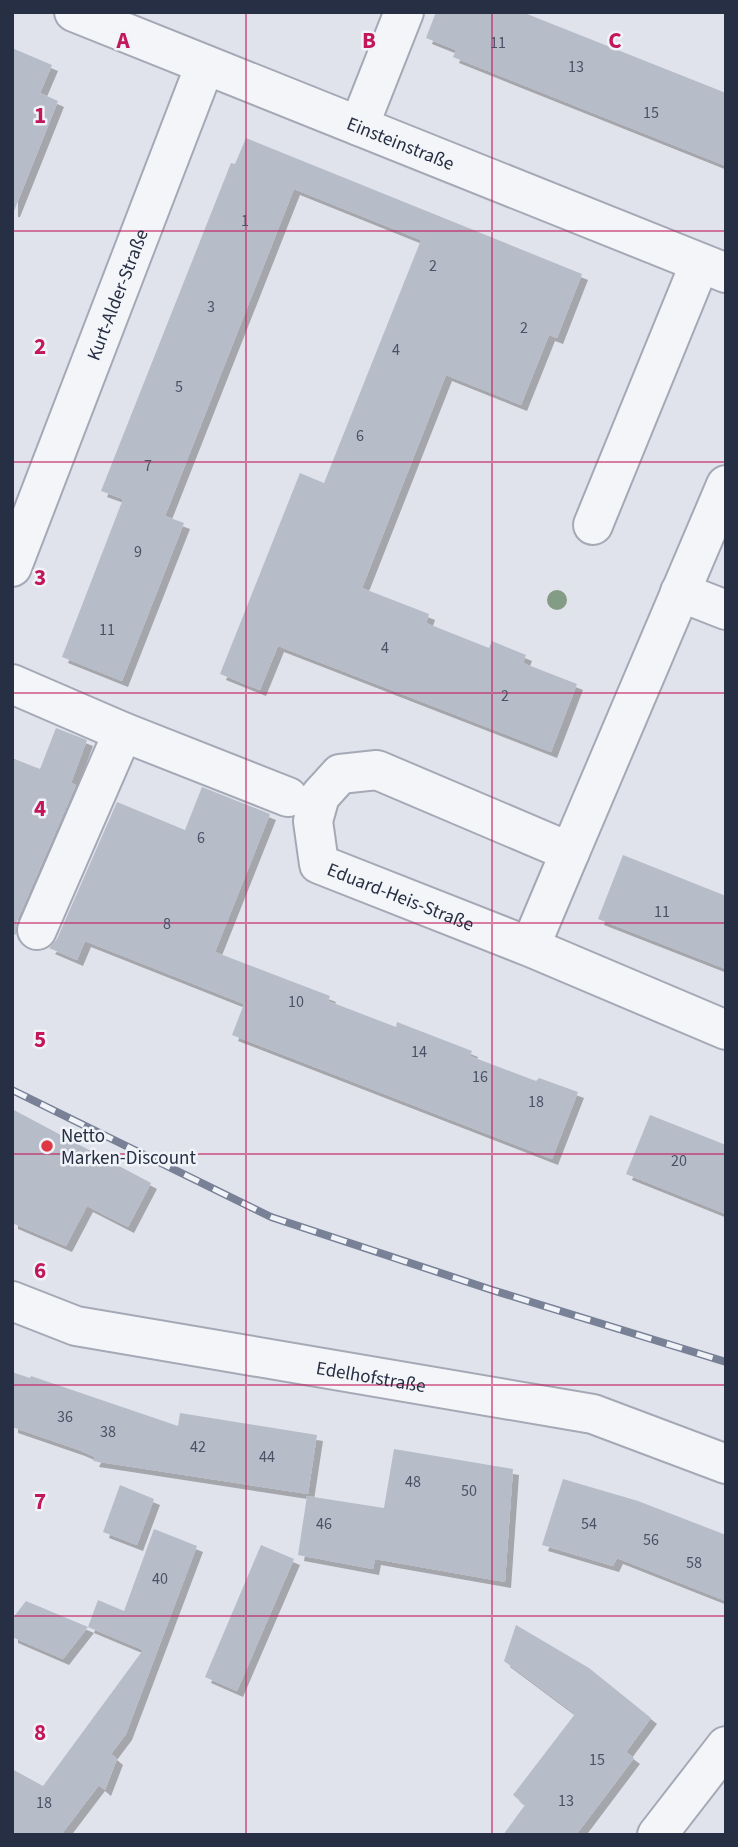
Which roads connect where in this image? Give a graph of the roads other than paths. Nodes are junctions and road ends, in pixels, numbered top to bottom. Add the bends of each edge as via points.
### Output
1 (74, 12) edge
2 (404, 12) edge
3 (205, 65) junction
4 (359, 126) junction
5 (713, 268) edge
6 (726, 485) edge
7 (21, 520) edge
8 (593, 525) dead end
9 (12, 567) edge
10 (680, 592) junction
11 (726, 610) edge
12 (12, 684) edge
13 (123, 732) junction
14 (288, 797) dead end
15 (570, 852) junction
16 (37, 930) dead end
17 (530, 947) junction
18 (726, 1030) edge
19 (12, 1301) edge
20 (726, 1464) edge
21 (726, 1746) edge
22 (657, 1835) edge

1 - 3 street, Einsteinstraße
2 - 4 street
3 - 4 street, Einsteinstraße
3 - 7 street, Kurt-Alder-Straße
4 - 5 street, Einsteinstraße
5 - 8 street
6 - 10 street
7 - 9 street, Kurt-Alder-Straße
10 - 11 street
10 - 15 street
12 - 13 street
13 - 14 street
13 - 16 street
15 - 17 street
15 - 17 street, Eduard-Heis-Straße via 377,770 340,774 320,796 313,821 320,864
17 - 18 street, Eduard-Heis-Straße
19 - 20 street, Edelhofstraße via 76,1326 593,1414
21 - 22 street

